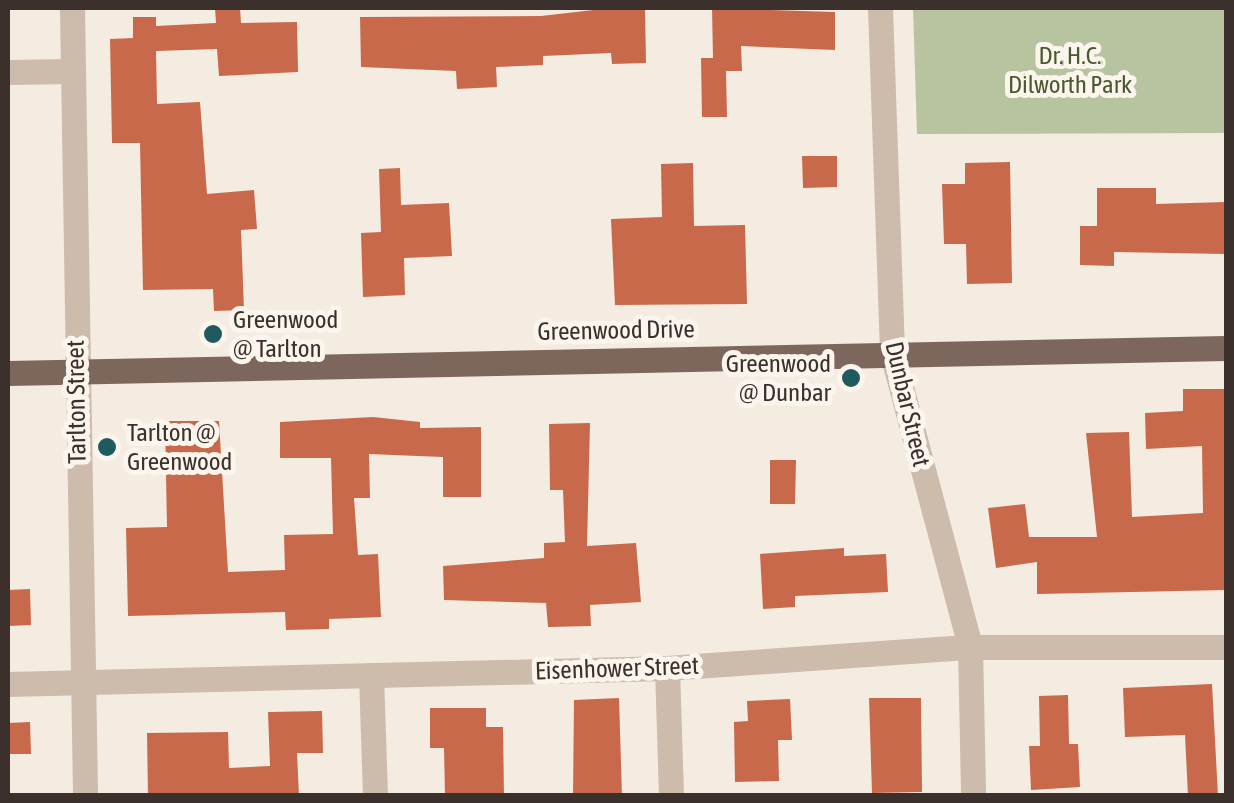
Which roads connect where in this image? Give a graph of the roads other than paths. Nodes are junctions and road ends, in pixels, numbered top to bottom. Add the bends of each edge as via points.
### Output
1 (72, 8) edge
2 (880, 8) edge
3 (71, 70) junction
4 (8, 72) edge
5 (1226, 348) edge
6 (892, 353) junction
7 (74, 372) junction
8 (8, 374) edge
9 (970, 647) junction
10 (1226, 647) edge
11 (667, 668) junction
12 (370, 675) junction
13 (8, 684) edge
14 (82, 684) junction
15 (85, 796) edge
16 (375, 796) edge
17 (671, 796) edge
18 (972, 796) edge

1 - 3 street, Tarlton Street
2 - 6 street, Dunbar Street
3 - 4 street
3 - 7 street, Tarlton Street
5 - 6 main road, Greenwood Drive
6 - 7 main road, Greenwood Drive
6 - 9 street, Dunbar Street
7 - 8 main road, Greenwood Drive
7 - 14 street, Tarlton Street
9 - 10 street, Eisenhower Street
9 - 11 street, Eisenhower Street
9 - 18 street, Dunbar Street
11 - 12 street, Eisenhower Street
11 - 17 street
12 - 14 street, Eisenhower Street
12 - 16 street
13 - 14 street, Eisenhower Street
14 - 15 street, Tarlton Street

